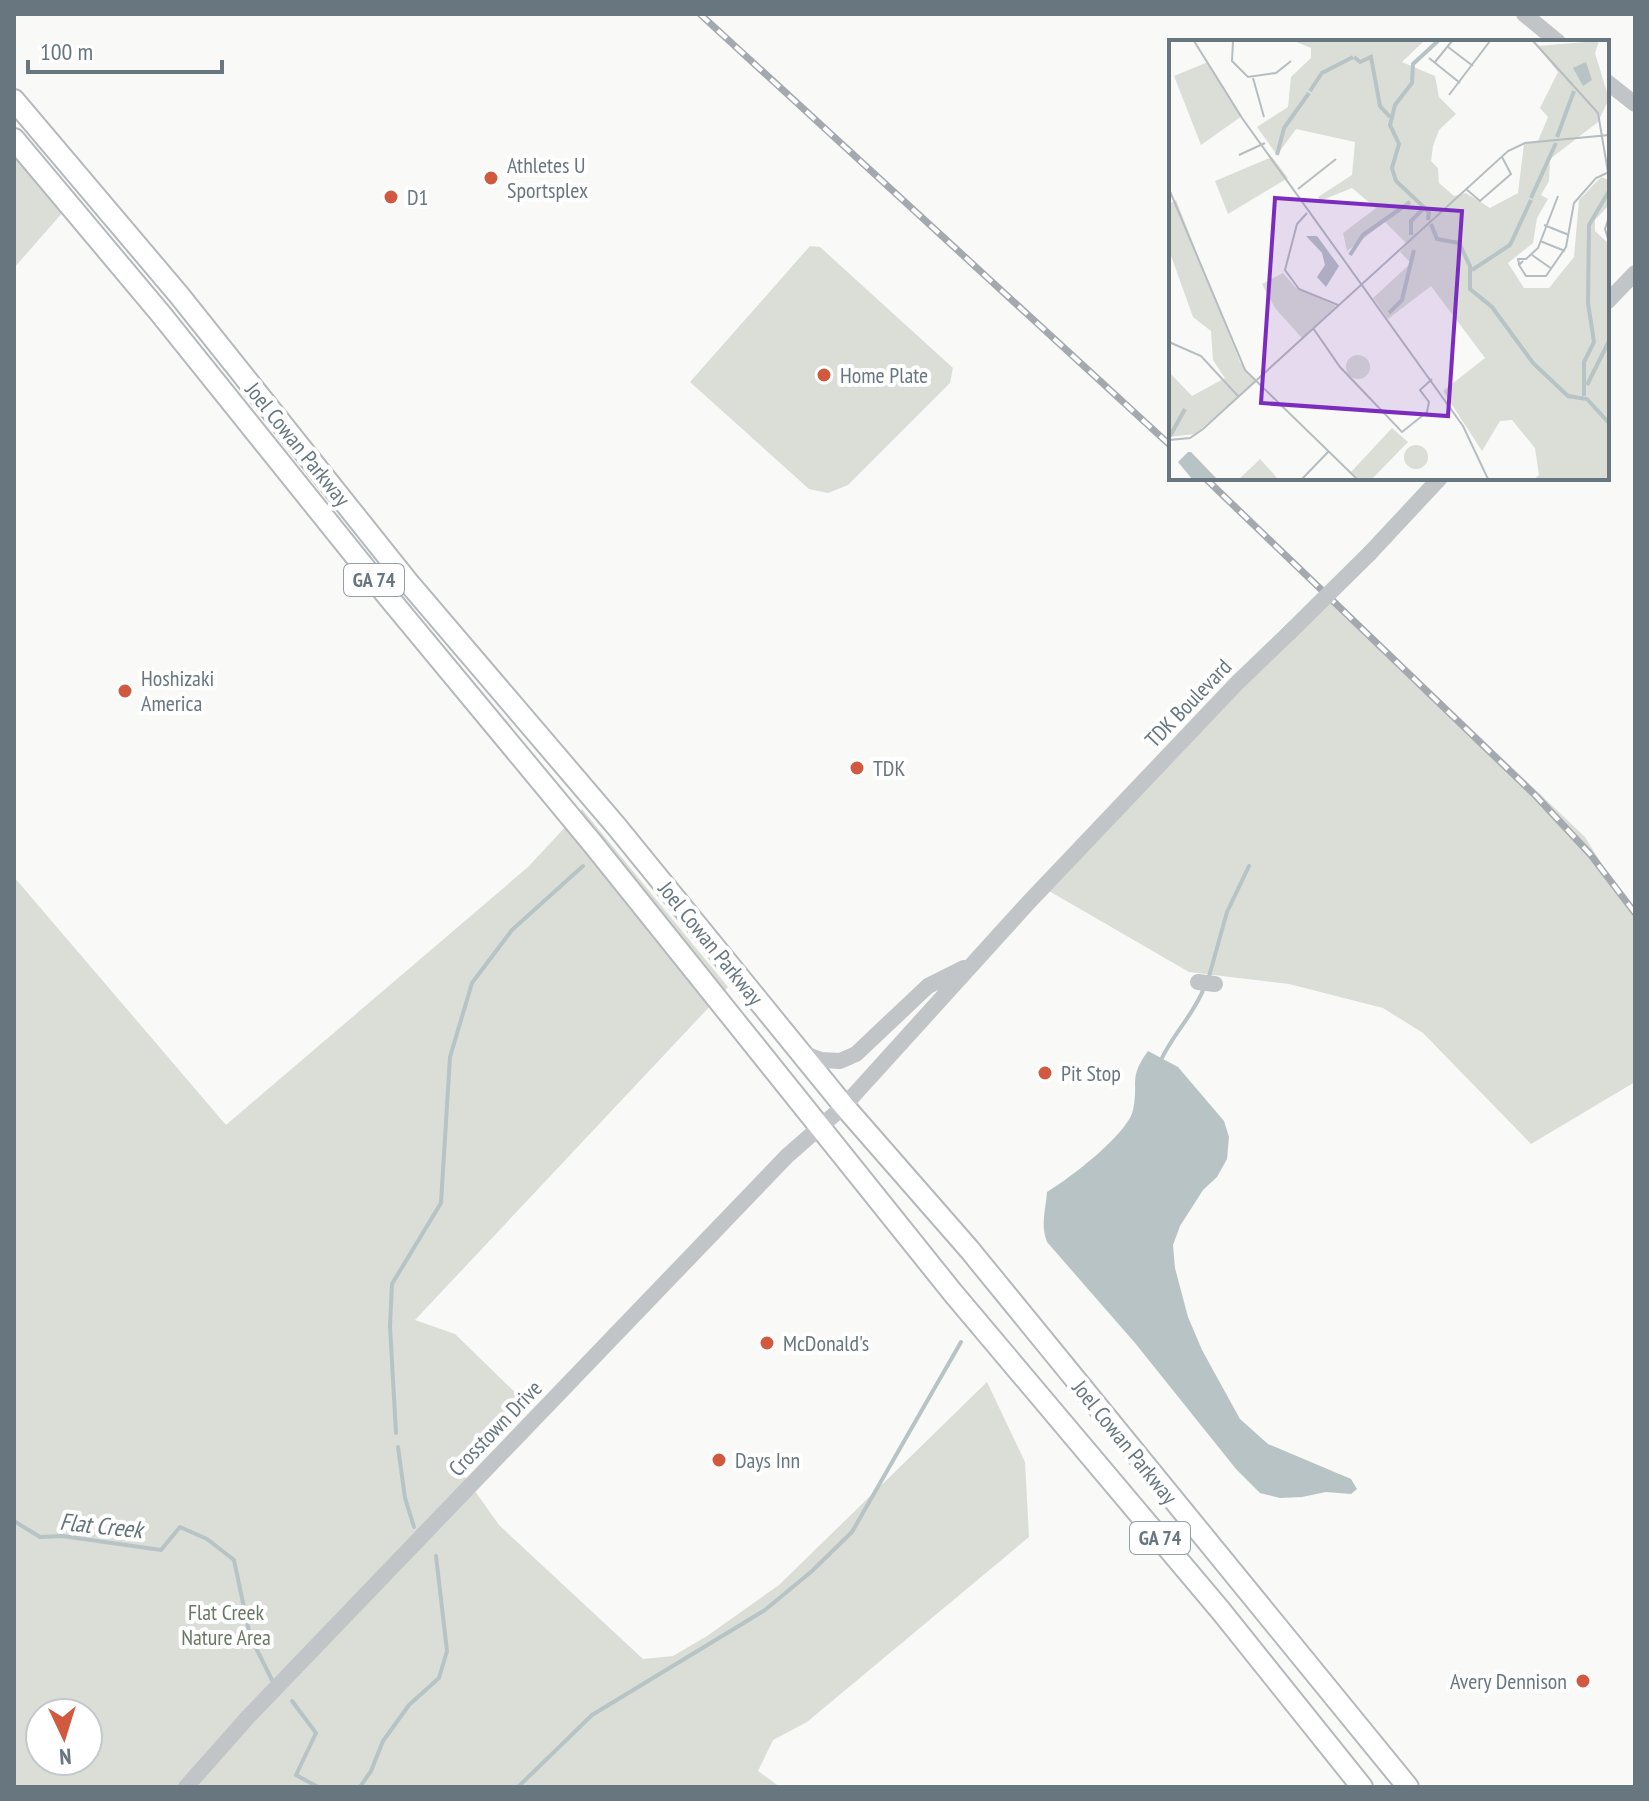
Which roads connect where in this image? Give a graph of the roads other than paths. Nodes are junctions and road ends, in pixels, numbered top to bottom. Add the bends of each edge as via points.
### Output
1 (1524, 14) edge
2 (1556, 40) edge
3 (1609, 84) edge
4 (14, 100) edge
5 (1635, 104) edge
6 (14, 139) edge
7 (1635, 273) edge
8 (179, 295) junction
9 (1609, 300) edge
10 (160, 313) junction
11 (1438, 480) edge
12 (973, 964) junction
13 (1198, 982) dead end
14 (1215, 984) dead end
15 (799, 1051) junction
16 (844, 1106) junction
17 (820, 1126) junction
18 (186, 1787) edge
19 (1362, 1787) edge
20 (1408, 1787) edge

1 - 2 street
3 - 5 street
4 - 8 main road, Joel Cowan Parkway / GA 74
6 - 10 main road, Joel Cowan Parkway / GA 74
7 - 9 street
8 - 10 street
8 - 15 main road, Joel Cowan Parkway / GA 74 via 408,582
10 - 17 main road, Joel Cowan Parkway / GA 74
11 - 12 street, TDK Boulevard, bridge via 1237,683
12 - 15 street, TDK Boulevard via 928,986 856,1054 840,1061
12 - 16 street, TDK Boulevard
13 - 14 street
15 - 16 main road, Joel Cowan Parkway / GA 74
16 - 17 street, Crosstown Drive
16 - 20 main road, Joel Cowan Parkway / GA 74 via 969,1249
17 - 18 street, Crosstown Drive
17 - 19 main road, Joel Cowan Parkway / GA 74

